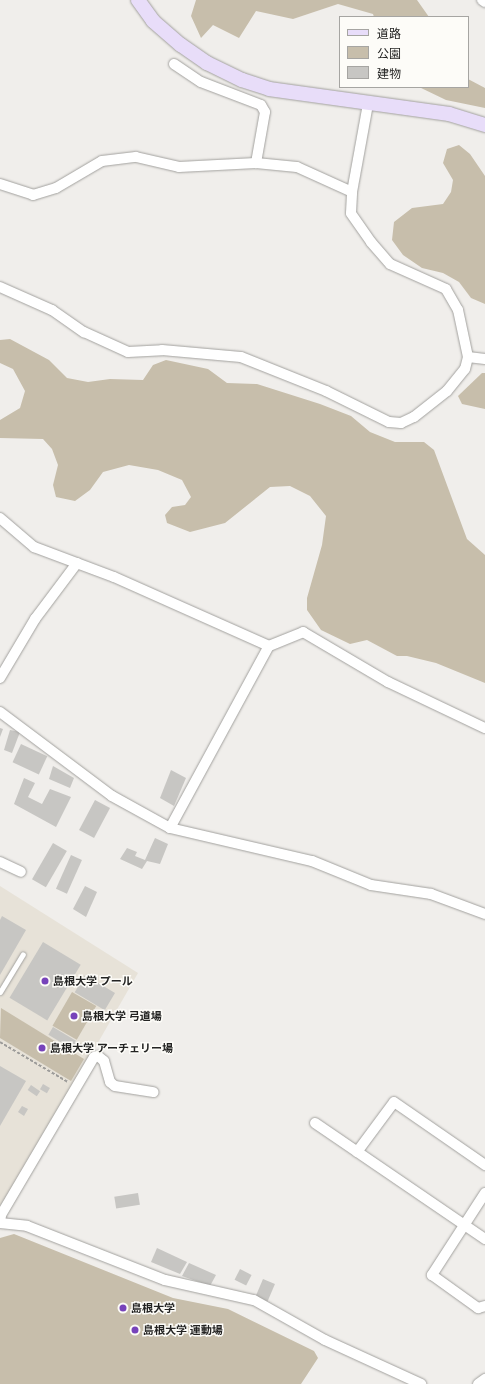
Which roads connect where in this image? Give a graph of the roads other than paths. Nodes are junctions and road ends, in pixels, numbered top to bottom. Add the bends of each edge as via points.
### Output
1 (138, 0) edge
2 (482, 0) edge
3 (485, 2) edge
4 (174, 64) dead end
5 (368, 104) junction
6 (485, 125) edge
7 (256, 163) junction
8 (0, 184) edge
9 (352, 192) junction
10 (0, 287) edge
11 (468, 357) junction
12 (485, 359) edge
13 (0, 518) edge
14 (77, 563) junction
15 (269, 646) junction
16 (0, 678) edge
17 (0, 712) edge
18 (485, 728) edge
19 (170, 828) junction
20 (0, 862) edge
21 (21, 872) dead end
22 (485, 914) edge
23 (23, 954) dead end
24 (0, 992) edge
25 (154, 1092) dead end
26 (315, 1123) dead end
27 (357, 1152) junction
28 (485, 1165) edge
29 (485, 1193) edge
30 (0, 1223) edge
31 (464, 1224) junction
32 (485, 1239) edge
33 (485, 1306) edge
34 (485, 1379) edge
35 (422, 1384) edge
36 (478, 1384) edge

1 - 5 street via 153,20 181,45 207,63 242,80 270,89
2 - 3 street
4 - 7 street via 201,82 261,105 265,112
5 - 6 street via 449,114
5 - 9 street
7 - 8 street via 179,167 136,156 115,157 102,161 56,188 42,193 23,193
7 - 9 street via 297,167
9 - 11 street via 352,213 371,242 390,264 446,288 453,298 461,321
10 - 11 street via 52,310 84,332 128,352 162,350 241,357 326,390 389,422 401,423 430,405 457,380 465,369
11 - 12 street
13 - 14 street via 34,547
14 - 15 street
14 - 16 street via 35,619
15 - 18 street via 303,632 388,682
15 - 19 street
17 - 19 street via 112,796
19 - 22 street via 312,861 371,885 431,894
20 - 21 street
23 - 24 lane
25 - 30 street via 115,1086 110,1082 104,1061 98,1056 91,1060 1,1215
26 - 27 street
27 - 28 street via 394,1102
27 - 31 street
29 - 31 street
30 - 35 street via 27,1226 165,1280 254,1300 325,1340
31 - 32 street
31 - 33 street via 432,1275 478,1308
34 - 36 street

